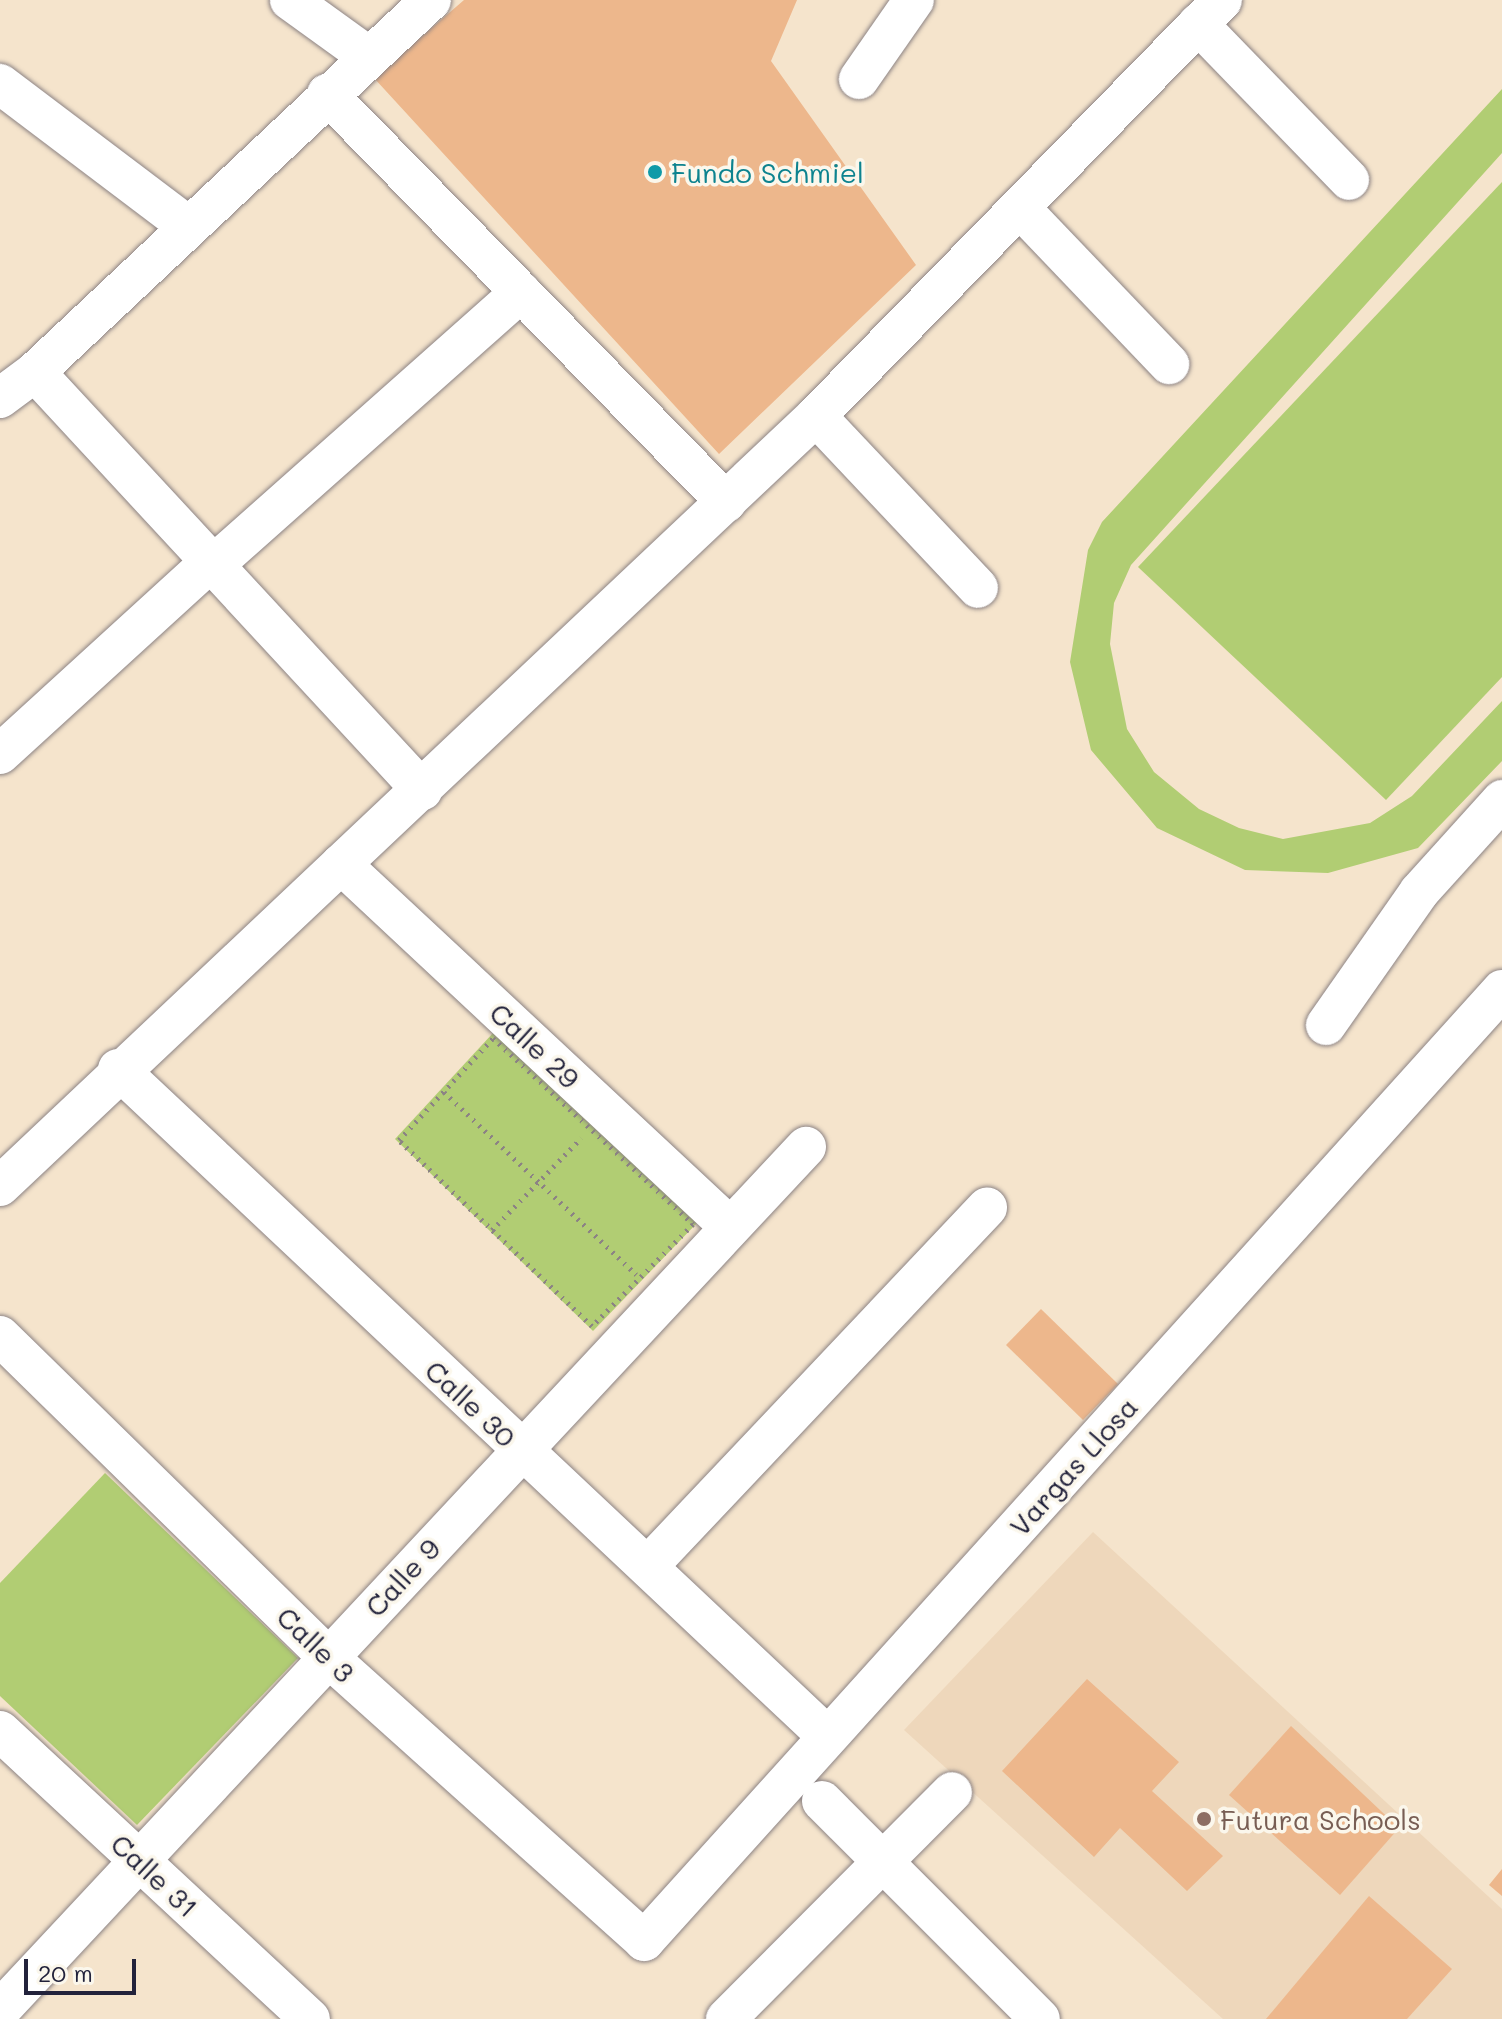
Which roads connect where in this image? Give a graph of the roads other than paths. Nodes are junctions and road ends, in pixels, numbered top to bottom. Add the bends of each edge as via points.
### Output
1 (290, 0) edge
2 (431, 0) edge
3 (914, 0) edge
4 (1210, 12) edge
5 (369, 57) junction
6 (859, 79) dead end
7 (0, 84) edge
8 (327, 94) junction
9 (1349, 180) dead end
10 (1020, 208) junction
11 (185, 224) junction
12 (521, 292) junction
13 (1169, 364) dead end
14 (35, 372) junction
15 (0, 398) edge
16 (816, 416) junction
17 (726, 502) junction
18 (217, 559) junction
19 (978, 588) dead end
20 (0, 754) edge
21 (422, 790) junction
22 (1502, 800) edge
23 (341, 864) junction
24 (1502, 990) edge
25 (1326, 1025) dead end
26 (118, 1069) junction
27 (806, 1147) dead end
28 (3, 1178) edge
29 (987, 1208) dead end
30 (730, 1227) junction
31 (0, 1336) edge
32 (521, 1449) junction
33 (649, 1565) junction
34 (328, 1657) junction
35 (0, 1731) edge
36 (826, 1735) junction
37 (952, 1792) dead end
38 (822, 1801) dead end
39 (140, 1861) junction
40 (883, 1862) junction
41 (644, 1941) joint
42 (0, 2010) edge
43 (310, 2019) edge
44 (726, 2019) edge
45 (1040, 2019) edge

1 - 5 street
2 - 5 street
3 - 6 street
4 - 9 street
4 - 10 street
5 - 8 street
7 - 11 street
8 - 11 street
8 - 12 street
10 - 13 street
10 - 16 street
11 - 14 street
12 - 17 street
12 - 18 street
14 - 15 street
14 - 18 street
16 - 17 street
16 - 19 street
17 - 21 street
18 - 20 street
18 - 21 street
21 - 23 street
22 - 25 street via 1419,892
23 - 26 street
23 - 30 street, Calle 29
24 - 36 street, Vargas Llosa
26 - 28 street
26 - 32 street, Calle 30
27 - 30 street, Calle 9
29 - 33 street
30 - 32 street, Calle 9
31 - 34 street, Calle 3
32 - 33 street, Calle 30
32 - 34 street, Calle 9
33 - 36 street, Calle 30
34 - 39 street, Calle 9
34 - 41 street, Calle 3
35 - 39 street, Calle 31
36 - 41 street, Vargas Llosa
37 - 40 street
38 - 40 street
39 - 42 street, Calle 9
39 - 43 street, Calle 31
40 - 44 street
40 - 45 street

